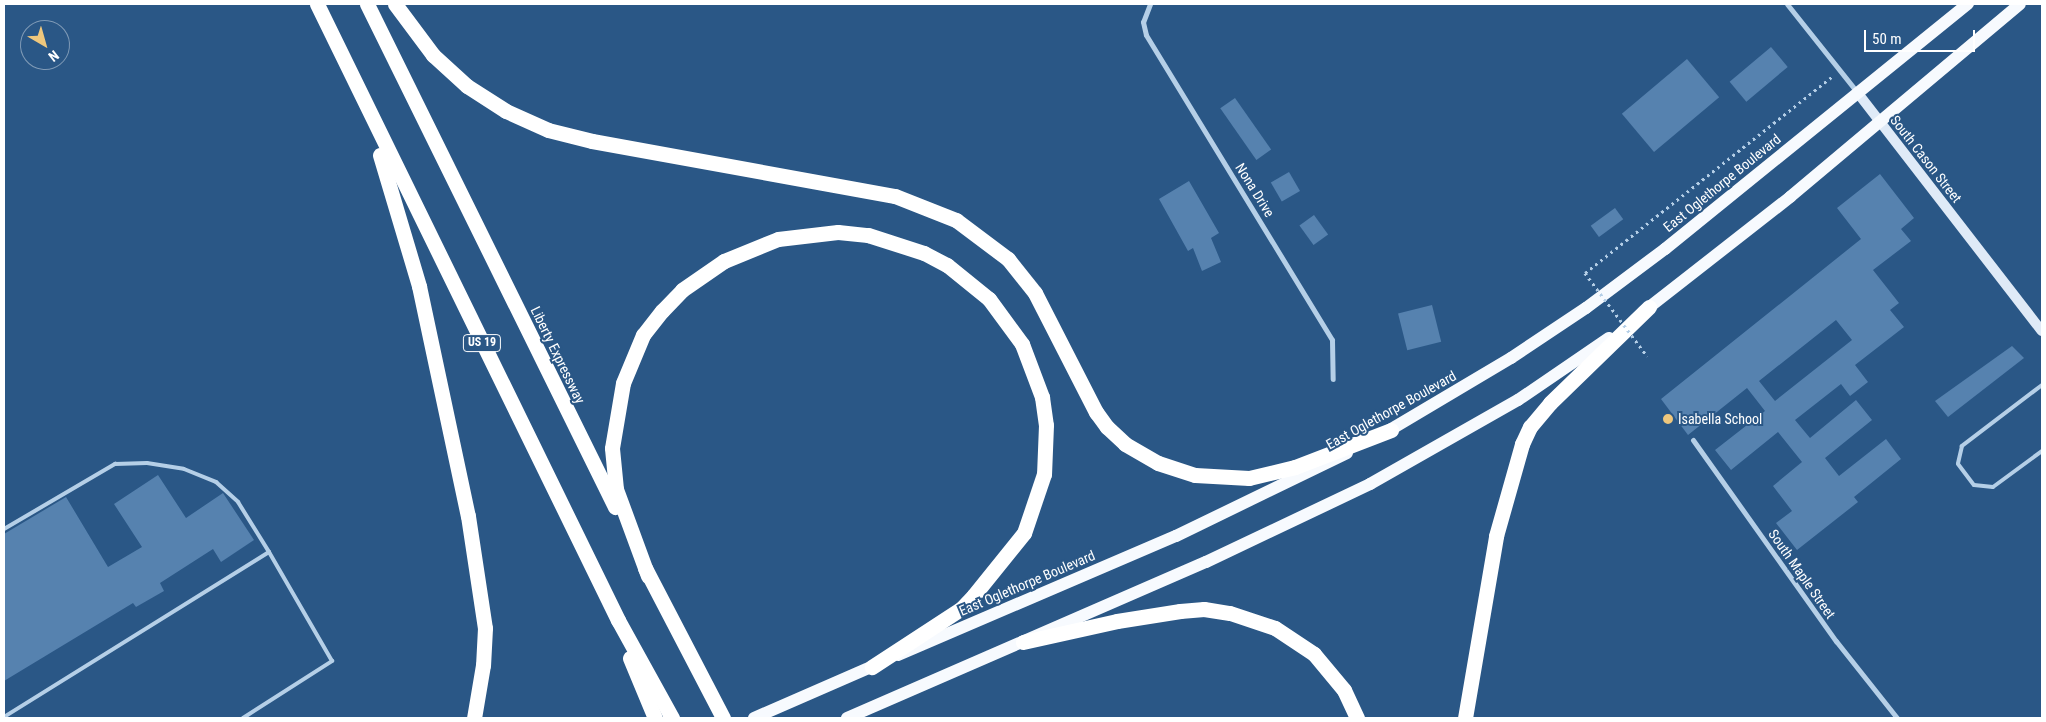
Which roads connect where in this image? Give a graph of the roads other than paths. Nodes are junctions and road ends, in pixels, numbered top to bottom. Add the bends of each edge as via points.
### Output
1 (316, 4) edge
2 (367, 4) edge
3 (395, 4) edge
4 (1150, 4) edge
5 (1787, 4) edge
6 (1968, 4) edge
7 (2020, 4) edge
8 (1857, 92) junction
9 (360, 94) junction
10 (1881, 122) junction
11 (1650, 307) junction
12 (2042, 332) edge
13 (1333, 379) dead end
14 (2042, 385) edge
15 (1390, 430) junction
16 (1693, 440) dead end
17 (2042, 450) edge
18 (4, 529) edge
19 (269, 552) junction
20 (648, 576) junction
21 (1023, 642) junction
22 (872, 666) junction
23 (646, 684) junction
24 (4, 717) edge
25 (243, 718) edge
26 (474, 718) edge
27 (655, 718) edge
28 (672, 718) edge
29 (723, 718) edge
30 (754, 718) edge
31 (847, 718) edge
32 (1357, 718) edge
33 (1465, 718) edge
34 (1897, 718) edge

1 - 9 highway, US 19
2 - 20 highway, Liberty Expressway
3 - 15 highway via 433,55 467,86 506,111 548,130 592,142 895,196 956,220 992,244 1036,293 1096,412 1107,427 1125,444 1158,464 1195,475 1249,478 1294,467
4 - 13 street, Nona Drive via 1144,18 1146,35 1332,340
5 - 8 street, South Cason Street
6 - 8 main road, East Oglethorpe Boulevard
7 - 10 main road
8 - 10 street, South Cason Street
8 - 15 main road, East Oglethorpe Boulevard via 1586,308
9 - 23 highway, US 19 via 618,620
9 - 26 highway via 399,211 419,286 468,516 485,628 484,665
10 - 11 main road
10 - 12 street, South Cason Street
11 - 21 main road via 1599,346 1518,400 1378,480 1206,562
11 - 33 highway via 1550,402 1530,427 1522,444 1496,536
14 - 17 lane via 1962,446 1958,464 1974,485 1993,487
15 - 22 main road, East Oglethorpe Boulevard via 1176,536
16 - 34 street, South Maple Street via 1836,641
18 - 19 lane via 115,464 146,463 184,469 216,482 238,502
19 - 24 lane
19 - 25 lane via 332,661
20 - 22 highway via 616,489 612,448 623,383 644,335 662,311 682,290 718,265 750,248 778,239 845,233 900,243 947,265 989,299 1022,344 1042,397 1046,424 1044,474 1024,533 974,595 962,608
20 - 29 highway, Liberty Expressway
21 - 31 main road
21 - 32 highway via 1116,620 1204,609 1230,613 1275,628 1314,654 1344,690
22 - 30 main road, East Oglethorpe Boulevard
23 - 27 highway
23 - 28 highway

